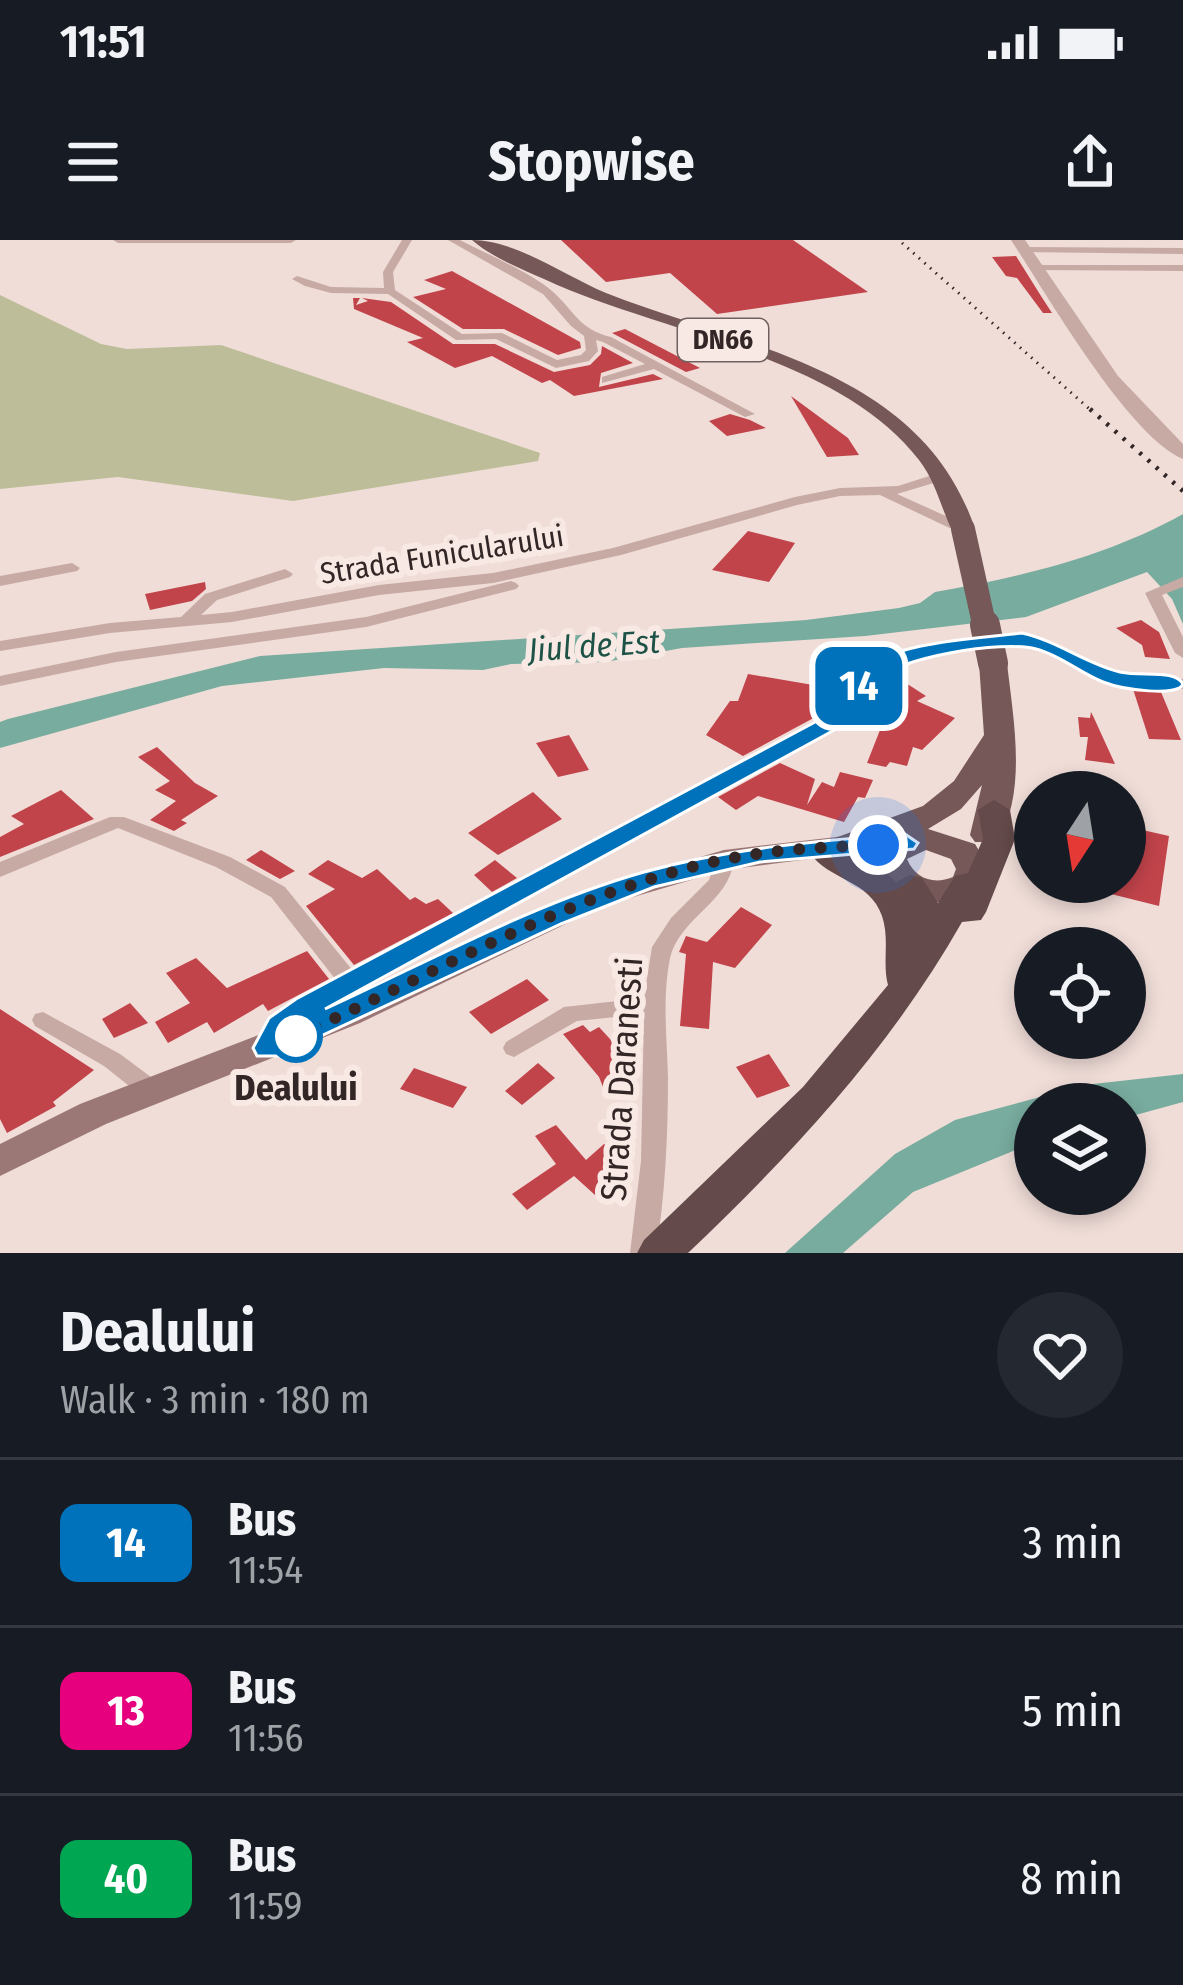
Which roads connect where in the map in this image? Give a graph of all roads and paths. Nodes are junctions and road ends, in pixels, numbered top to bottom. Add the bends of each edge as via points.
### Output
1 (118, 240) edge
2 (292, 240) edge
3 (407, 240) edge
4 (453, 240) edge
5 (480, 240) edge
6 (1021, 245) edge
7 (1183, 250) edge
8 (1036, 268) junction
9 (1183, 268) edge
10 (297, 280) dead end
11 (390, 291) junction
12 (590, 335) junction
13 (656, 364) junction
14 (606, 380) dead end
15 (748, 414) dead end
16 (1183, 454) edge
17 (942, 476) junction
18 (870, 491) junction
19 (962, 523) junction
20 (559, 566) junction
21 (72, 568) dead end
22 (285, 574) dead end
23 (0, 581) edge
24 (1183, 582) edge
25 (184, 622) junction
26 (0, 646) edge
27 (1183, 652) edge
28 (0, 681) edge
29 (1183, 684) edge
30 (997, 731) junction
31 (997, 764) junction
32 (994, 810) junction
33 (825, 850) junction
34 (724, 860) junction
35 (906, 860) junction
36 (0, 870) edge
37 (970, 876) junction
38 (926, 948) junction
39 (350, 982) junction
40 (905, 987) junction
41 (656, 1005) junction
42 (43, 1020) dead end
43 (268, 1048) junction
44 (514, 1048) dead end
45 (151, 1090) junction
46 (0, 1161) edge
47 (643, 1253) edge
48 (659, 1253) edge

1 - 2 street
3 - 11 street via 388,272
4 - 12 street via 547,292
5 - 17 main road, DN66 via 845,392 905,432
6 - 7 street
6 - 8 street
8 - 9 street
8 - 16 street via 1108,380
10 - 11 street via 344,293
11 - 12 street via 455,336 498,335 556,364 585,358
12 - 13 street
13 - 14 street
13 - 15 street
17 - 18 street, Strada Funicularului
17 - 19 main road, DN66
18 - 19 street
18 - 20 street, Strada Funicularului via 795,500
19 - 30 main road, DN66, bridge via 993,663
20 - 25 street, Strada Funicularului
20 - 28 street via 520,584 366,622
21 - 23 street
22 - 25 street via 211,597
24 - 27 street via 1154,596
25 - 26 street, Strada Funicularului
29 - 39 street via 1112,678 1022,640 912,656 870,672 848,709 817,731
30 - 31 main road, DN66
30 - 33 main road via 958,799
31 - 32 main road, DN66
31 - 35 main road via 961,811
32 - 37 main road, DN66
32 - 40 highway, DN66 via 1000,839 981,890 939,962
33 - 34 main road
33 - 35 main road
33 - 40 highway via 873,879 904,919
34 - 41 street, Strada Daranesti via 717,887 683,913 663,948
34 - 43 main road via 592,899
35 - 37 main road via 935,893
35 - 37 main road via 953,846
35 - 38 highway via 928,915
36 - 39 street via 117,821 138,827 278,892
37 - 38 highway, DN66
38 - 40 highway, DN66
39 - 43 street via 291,1015
40 - 48 highway, DN66 via 786,1132
41 - 44 street via 572,1013
41 - 47 street, Strada Daranesti via 656,1164
42 - 45 street
43 - 45 main road
45 - 46 main road

